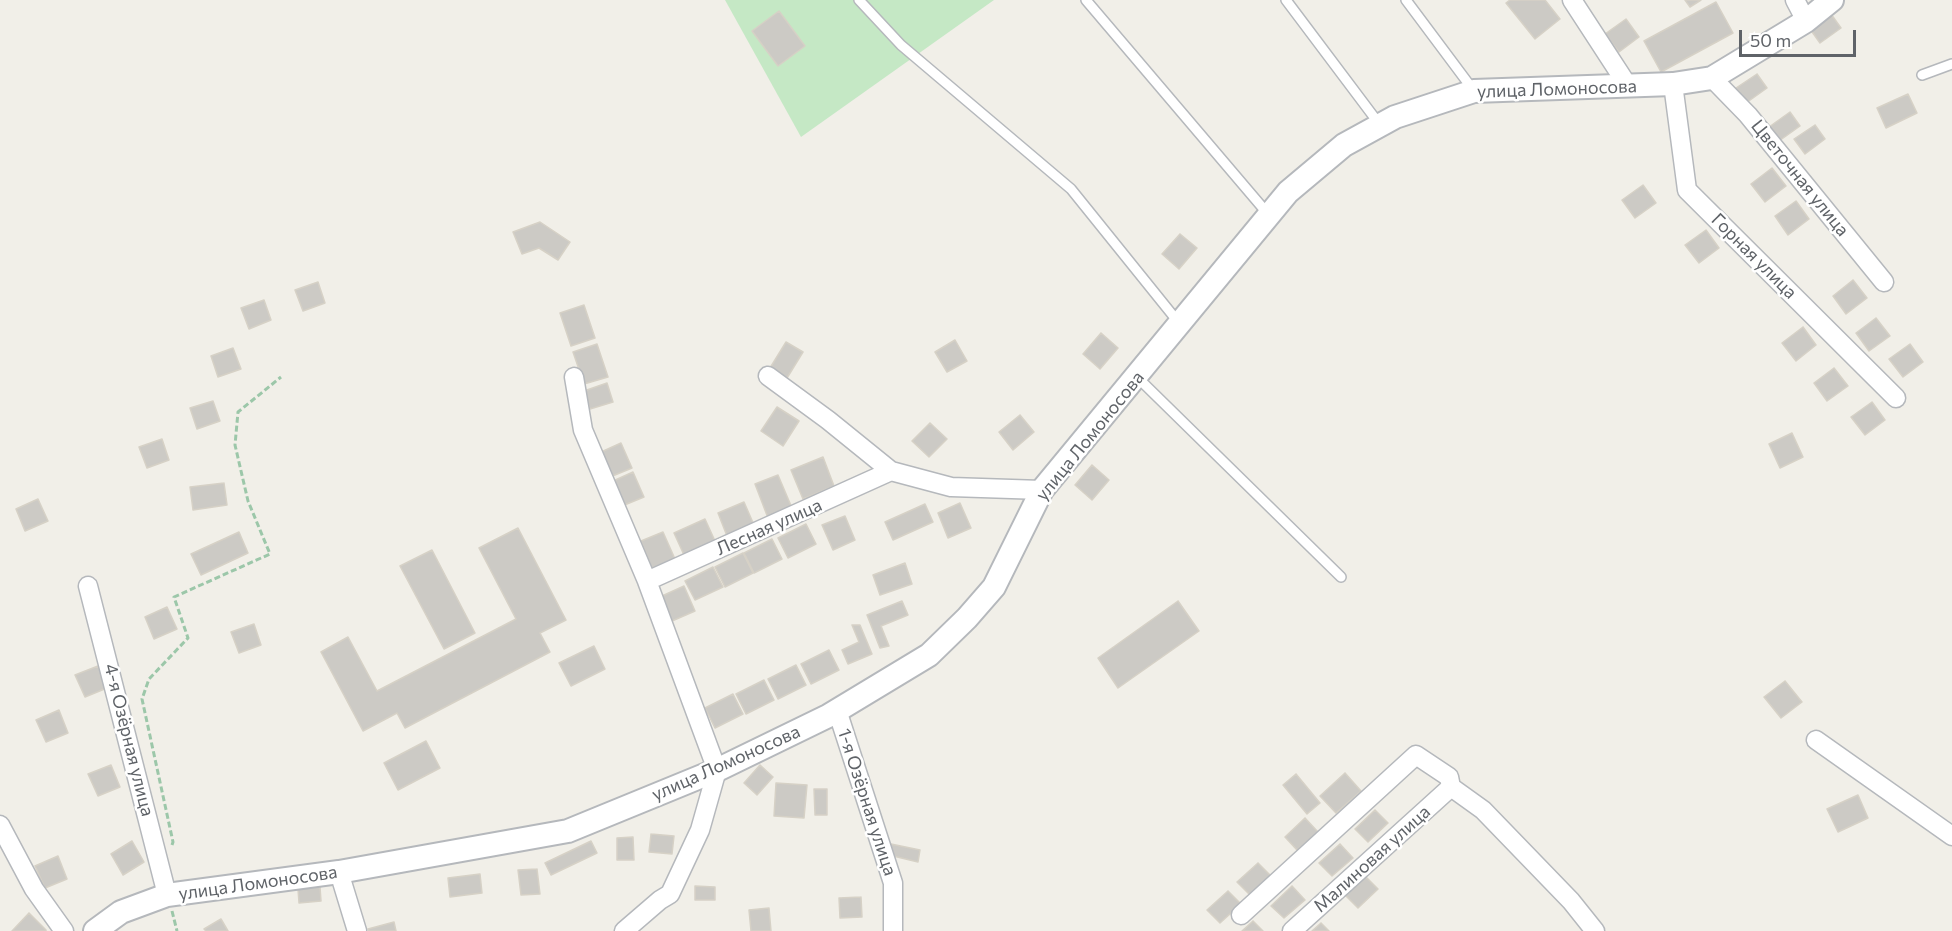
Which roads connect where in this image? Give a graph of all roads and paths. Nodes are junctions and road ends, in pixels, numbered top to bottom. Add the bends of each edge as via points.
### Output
1 (859, 0) edge
2 (1086, 0) edge
3 (1286, 0) edge
4 (1406, 0) edge
5 (1572, 0) edge
6 (1795, 0) edge
7 (1832, 0) edge
8 (1806, 21) junction
9 (1952, 64) edge
10 (1922, 75) dead end
11 (1712, 78) junction
12 (1673, 84) junction
13 (1628, 86) junction
14 (1474, 91) junction
15 (1380, 125) junction
16 (1269, 216) junction
17 (1884, 282) dead end
18 (1181, 325) junction
19 (768, 376) dead end
20 (1137, 376) junction
21 (281, 377) dead end
22 (574, 377) dead end
23 (1896, 398) dead end
24 (891, 471) junction
25 (1042, 490) junction
26 (1341, 577) dead end
27 (647, 581) junction
28 (88, 586) dead end
29 (837, 710) junction
30 (1816, 740) dead end
31 (717, 770) junction
32 (1452, 787) junction
33 (0, 825) edge
34 (1952, 836) edge
35 (339, 872) junction
36 (162, 873) junction
37 (167, 895) junction
38 (1241, 915) dead end
39 (64, 931) edge
40 (95, 931) edge
41 (357, 931) edge
42 (624, 931) edge
43 (893, 931) edge
44 (1292, 931) edge
45 (1595, 931) edge

1 - 18 lane via 900,45 1071,189
2 - 16 lane
3 - 15 lane
4 - 14 lane
5 - 13 street
6 - 8 street
7 - 8 street, улица Ломоносова
8 - 11 street, улица Ломоносова
9 - 10 lane
11 - 12 street, улица Ломоносова
11 - 17 street, Цветочная улица via 1748,115
12 - 13 street, улица Ломоносова
12 - 23 street, Горная улица via 1687,190
13 - 14 street, улица Ломоносова
14 - 15 street, улица Ломоносова
15 - 16 street, улица Ломоносова via 1344,145 1288,192
16 - 18 street, улица Ломоносова
18 - 20 street, улица Ломоносова
19 - 24 street
20 - 25 street, улица Ломоносова
20 - 26 lane
21 - 36 path via 238,412 235,445 248,501 270,554 174,597 189,638 149,679 142,699 173,842
22 - 27 street via 583,430
24 - 25 street via 951,487
24 - 27 street, Лесная улица
25 - 29 street, улица Ломоносова via 994,587 967,618 929,655
27 - 31 street
28 - 36 street, 4-я Озёрная улица
29 - 31 street, улица Ломоносова
29 - 43 street, 1-я Озёрная улица via 893,883
30 - 34 street
31 - 35 street, улица Ломоносова via 568,831
31 - 42 street via 700,830 670,894
32 - 38 street via 1449,777 1416,754
32 - 44 street, Малиновая улица
32 - 45 street via 1483,810
33 - 39 street via 34,889
35 - 37 street, улица Ломоносова
35 - 41 street
36 - 37 street, 4-я Озёрная улица
37 - 40 street, улица Ломоносова via 121,912

